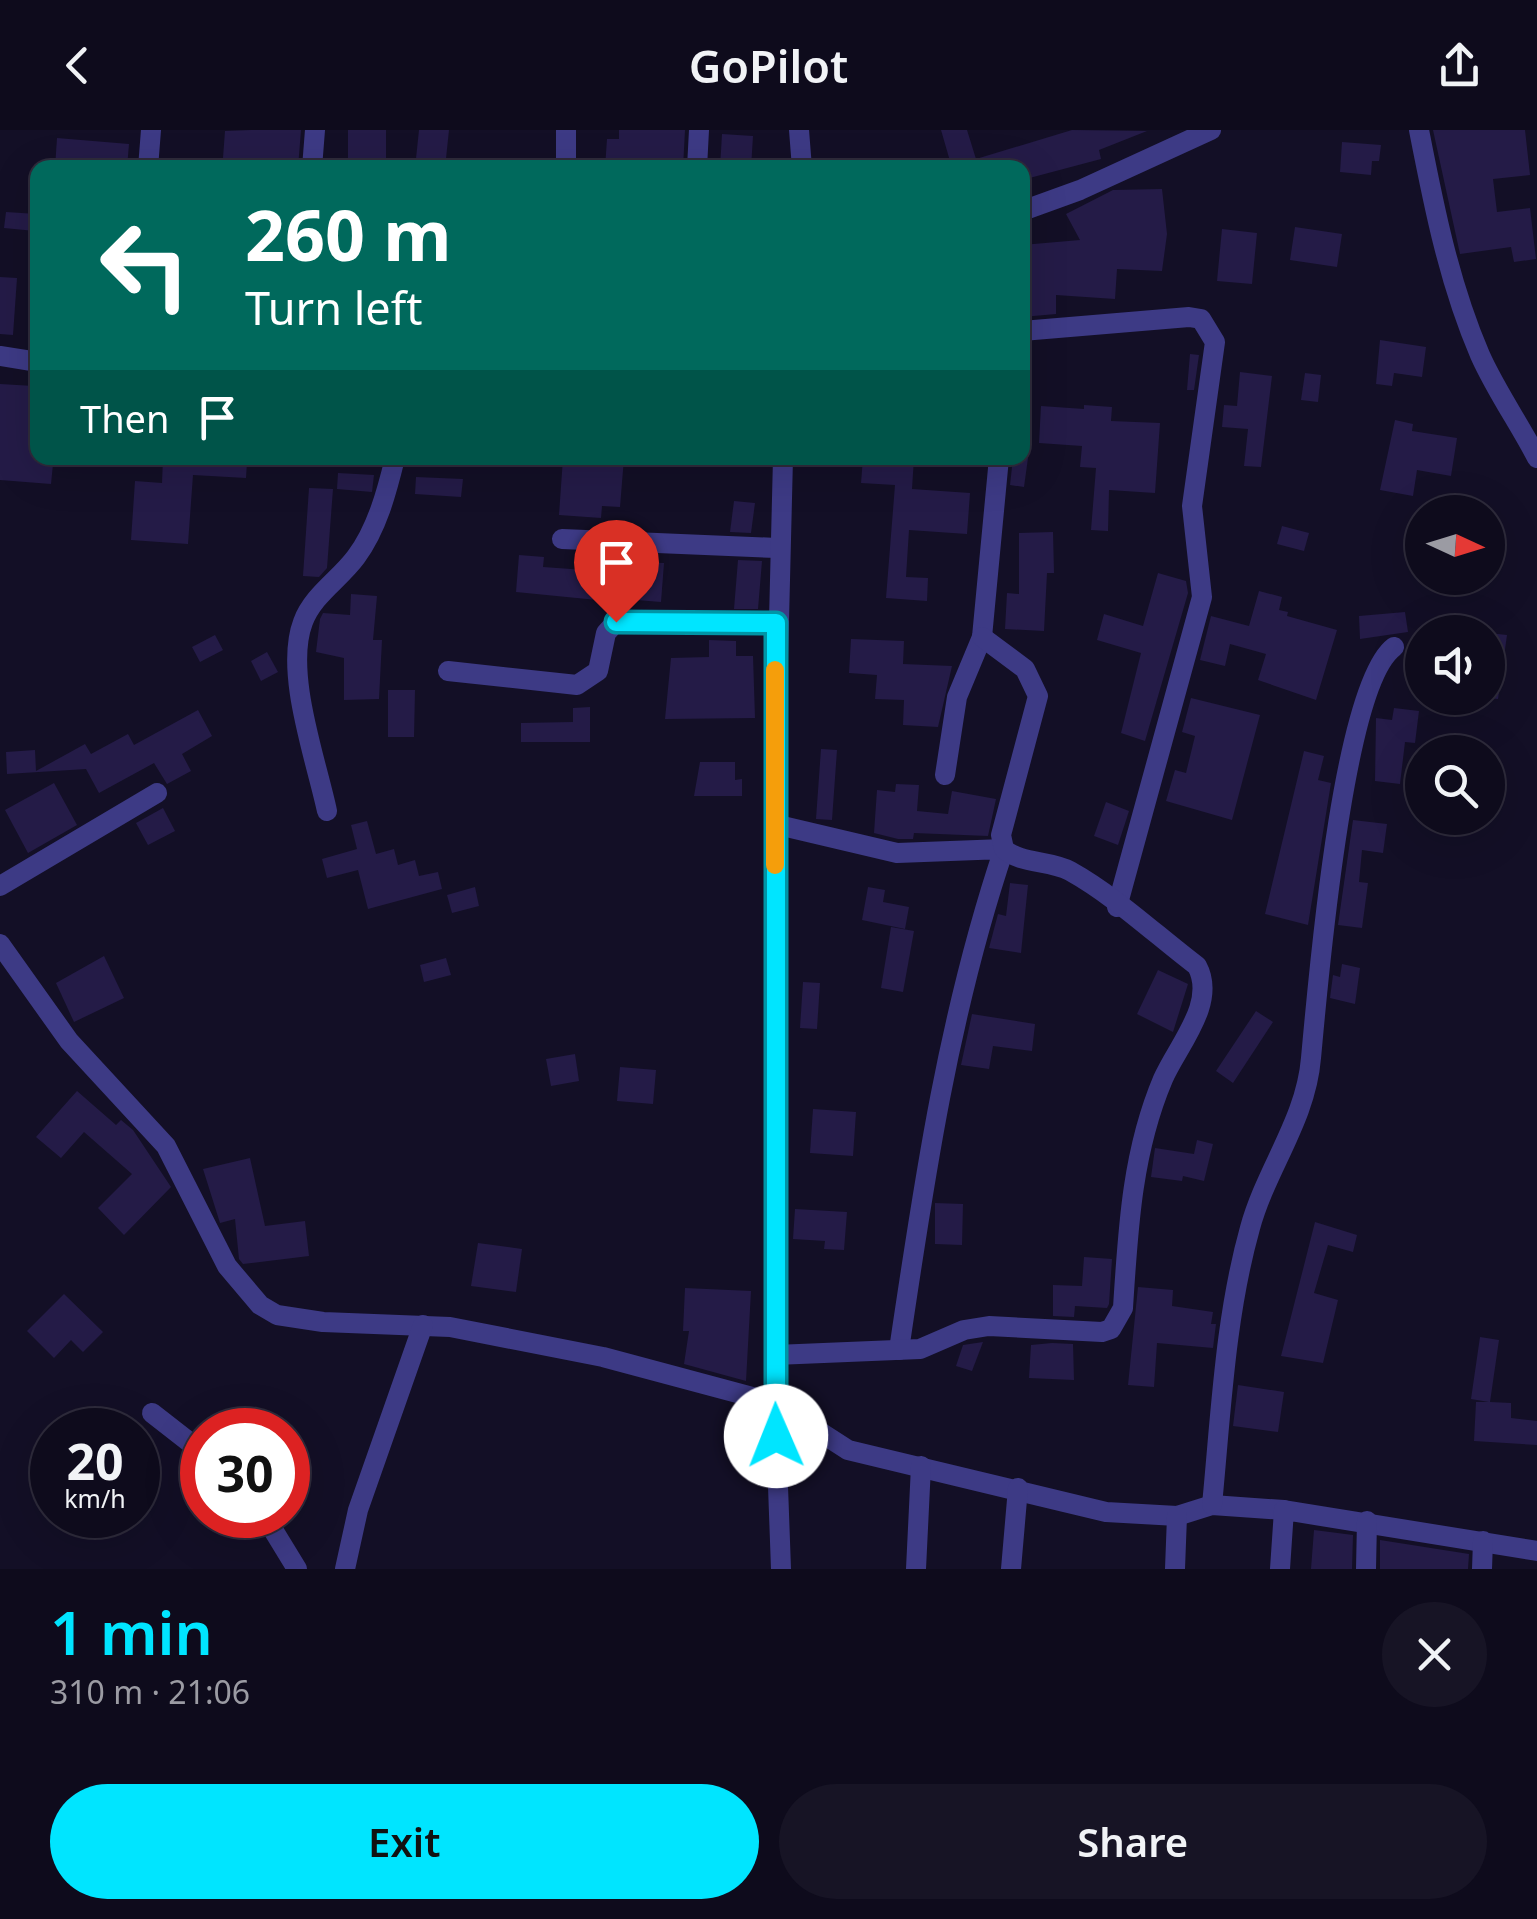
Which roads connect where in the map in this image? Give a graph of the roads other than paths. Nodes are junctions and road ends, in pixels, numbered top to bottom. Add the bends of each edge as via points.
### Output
1 (151, 130) edge
2 (315, 130) edge
3 (566, 130) edge
4 (699, 130) edge
5 (799, 130) edge
6 (1211, 130) edge
7 (1419, 130) edge
8 (149, 160) edge
9 (313, 160) edge
10 (566, 160) edge
11 (697, 160) edge
12 (801, 160) edge
13 (1030, 208) edge
14 (1030, 330) edge
15 (0, 356) edge
16 (30, 361) edge
17 (1537, 458) edge
18 (393, 465) edge
19 (783, 465) edge
20 (998, 465) edge
21 (562, 540) dead end
22 (778, 548) junction
23 (776, 623) junction
24 (982, 636) junction
25 (1394, 647) dead end
26 (448, 670) dead end
27 (945, 774) dead end
28 (157, 793) dead end
29 (328, 811) dead end
30 (774, 824) junction
31 (1004, 849) junction
32 (0, 886) edge
33 (1118, 907) junction
34 (0, 944) edge
35 (423, 1325) junction
36 (900, 1350) junction
37 (775, 1354) junction
38 (774, 1403) junction
39 (160, 1420) edge
40 (180, 1435) edge
41 (921, 1466) junction
42 (1018, 1488) junction
43 (1212, 1505) junction
44 (1284, 1510) junction
45 (1177, 1516) junction
46 (1367, 1521) junction
47 (278, 1538) edge
48 (1482, 1541) junction
49 (1537, 1551) edge
50 (297, 1569) edge
51 (344, 1569) edge
52 (781, 1569) edge
53 (916, 1569) edge
54 (1012, 1569) edge
55 (1175, 1569) edge
56 (1280, 1569) edge
57 (1366, 1569) edge
58 (1482, 1569) edge

1 - 8 street
2 - 9 street
3 - 10 street
4 - 11 street
5 - 12 street
6 - 13 street
7 - 17 street via 1461,307 1494,384
14 - 33 street via 1189,317 1202,319 1215,342 1192,506 1202,597
15 - 16 street
18 - 29 street via 369,535 312,605 298,639 301,692
19 - 22 street
20 - 24 street
21 - 22 street
22 - 23 street
23 - 26 street via 616,622 606,633 598,671 577,684
23 - 30 street
24 - 27 street via 957,697
24 - 31 street via 1025,669 1038,696 1001,835
25 - 43 street via 1373,673 1339,820 1306,1088 1245,1245
28 - 32 street
30 - 31 street via 897,853
30 - 37 street
31 - 33 street via 1066,869
31 - 36 street via 973,939 938,1097
33 - 36 street via 1197,966 1204,992 1139,1150 1119,1320 1102,1332 975,1328
34 - 35 street via 70,1042 166,1146 227,1266 260,1305 294,1319
35 - 38 street via 603,1358
35 - 51 street
36 - 37 street
37 - 38 street
38 - 41 street via 848,1450
38 - 52 street
39 - 40 street
41 - 42 street
41 - 53 street
42 - 45 street via 1106,1512
42 - 54 street
43 - 44 street
43 - 45 street
44 - 46 street
44 - 56 street
45 - 55 street
46 - 48 street
46 - 57 street
47 - 50 street
48 - 49 street
48 - 58 street

